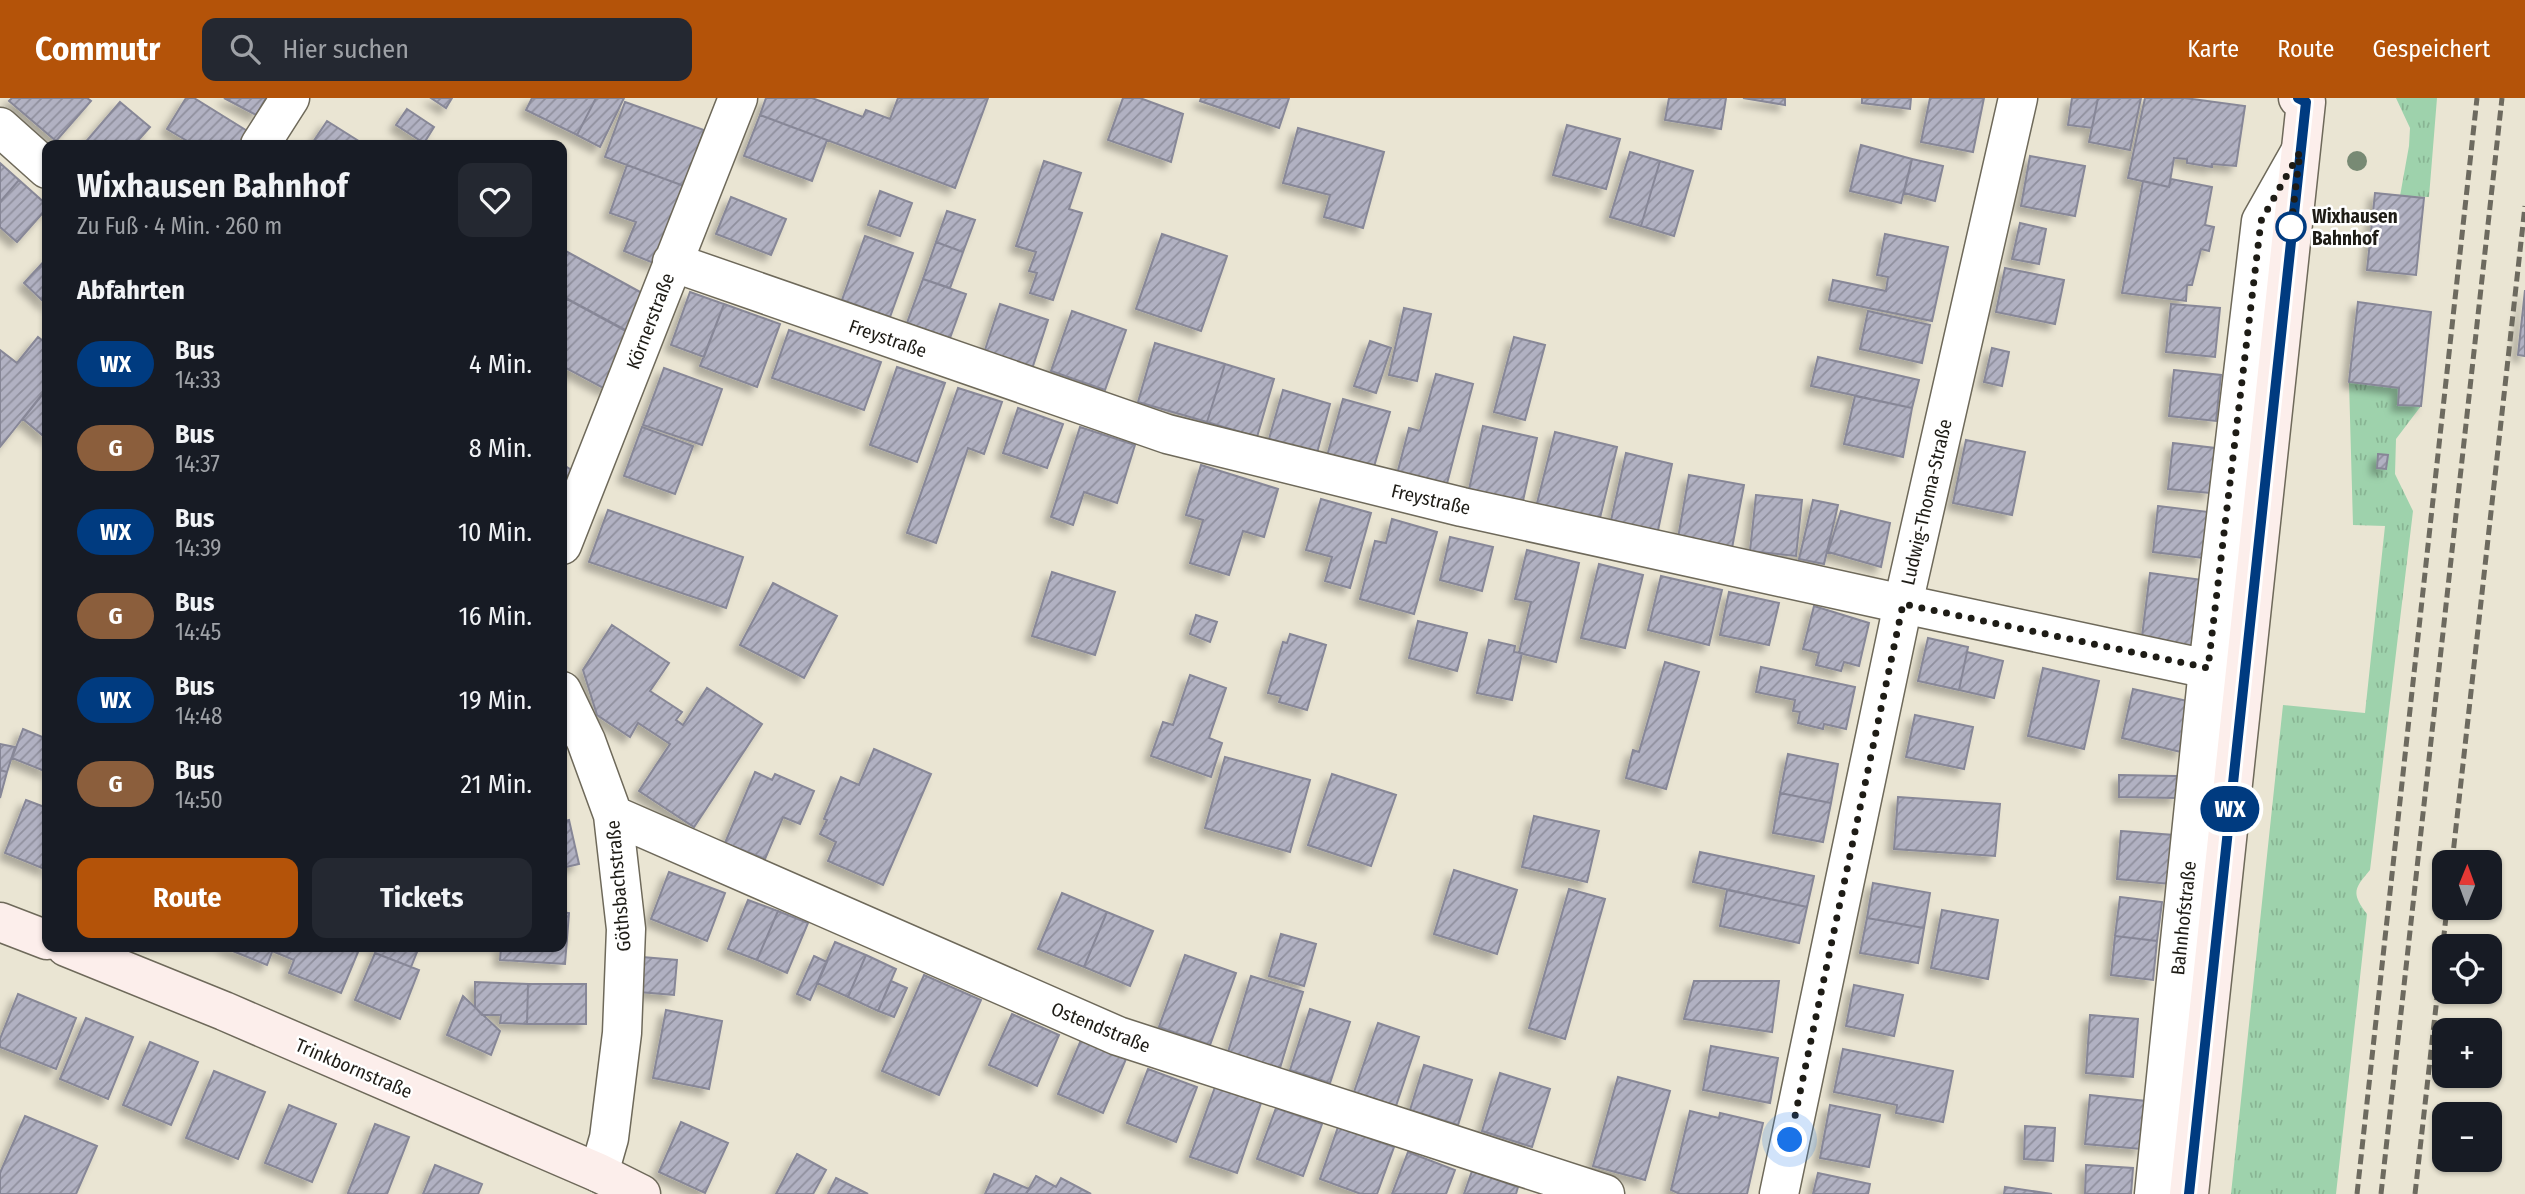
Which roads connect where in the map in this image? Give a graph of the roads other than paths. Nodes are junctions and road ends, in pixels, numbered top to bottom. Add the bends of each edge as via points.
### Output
1 (290, 98) edge
2 (738, 98) edge
3 (2018, 98) edge
4 (2304, 99) edge
5 (0, 127) edge
6 (263, 140) edge
7 (2300, 152) junction
8 (42, 165) edge
9 (672, 262) junction
10 (567, 532) edge
11 (1903, 604) junction
12 (2208, 668) junction
13 (567, 701) edge
14 (613, 815) junction
15 (0, 922) edge
16 (42, 938) edge
17 (78, 952) edge
18 (599, 1173) junction
19 (640, 1194) edge
20 (1605, 1194) edge
21 (1779, 1194) edge
22 (2154, 1194) edge
23 (2189, 1194) edge

1 - 6 street
2 - 9 street, Körnerstraße
3 - 11 street, Ludwig-Thoma-Straße
4 - 7 street, Bahnhofstraße
5 - 8 street
7 - 12 street, Bahnhofstraße via 2261,221
7 - 23 street, Bahnhofstraße
9 - 10 street, Körnerstraße
9 - 11 street, Freystraße via 1167,435 1462,507
11 - 12 street, Freystraße
11 - 21 street, Ludwig-Thoma-Straße
12 - 22 street, Bahnhofstraße
13 - 14 street, Göthsbachstraße
14 - 18 street, Göthsbachstraße via 626,929 624,984 611,1125
14 - 20 street, Ostendstraße via 1118,1037
15 - 16 street
17 - 18 street, Trinkbornstraße
18 - 19 street, Trinkbornstraße

